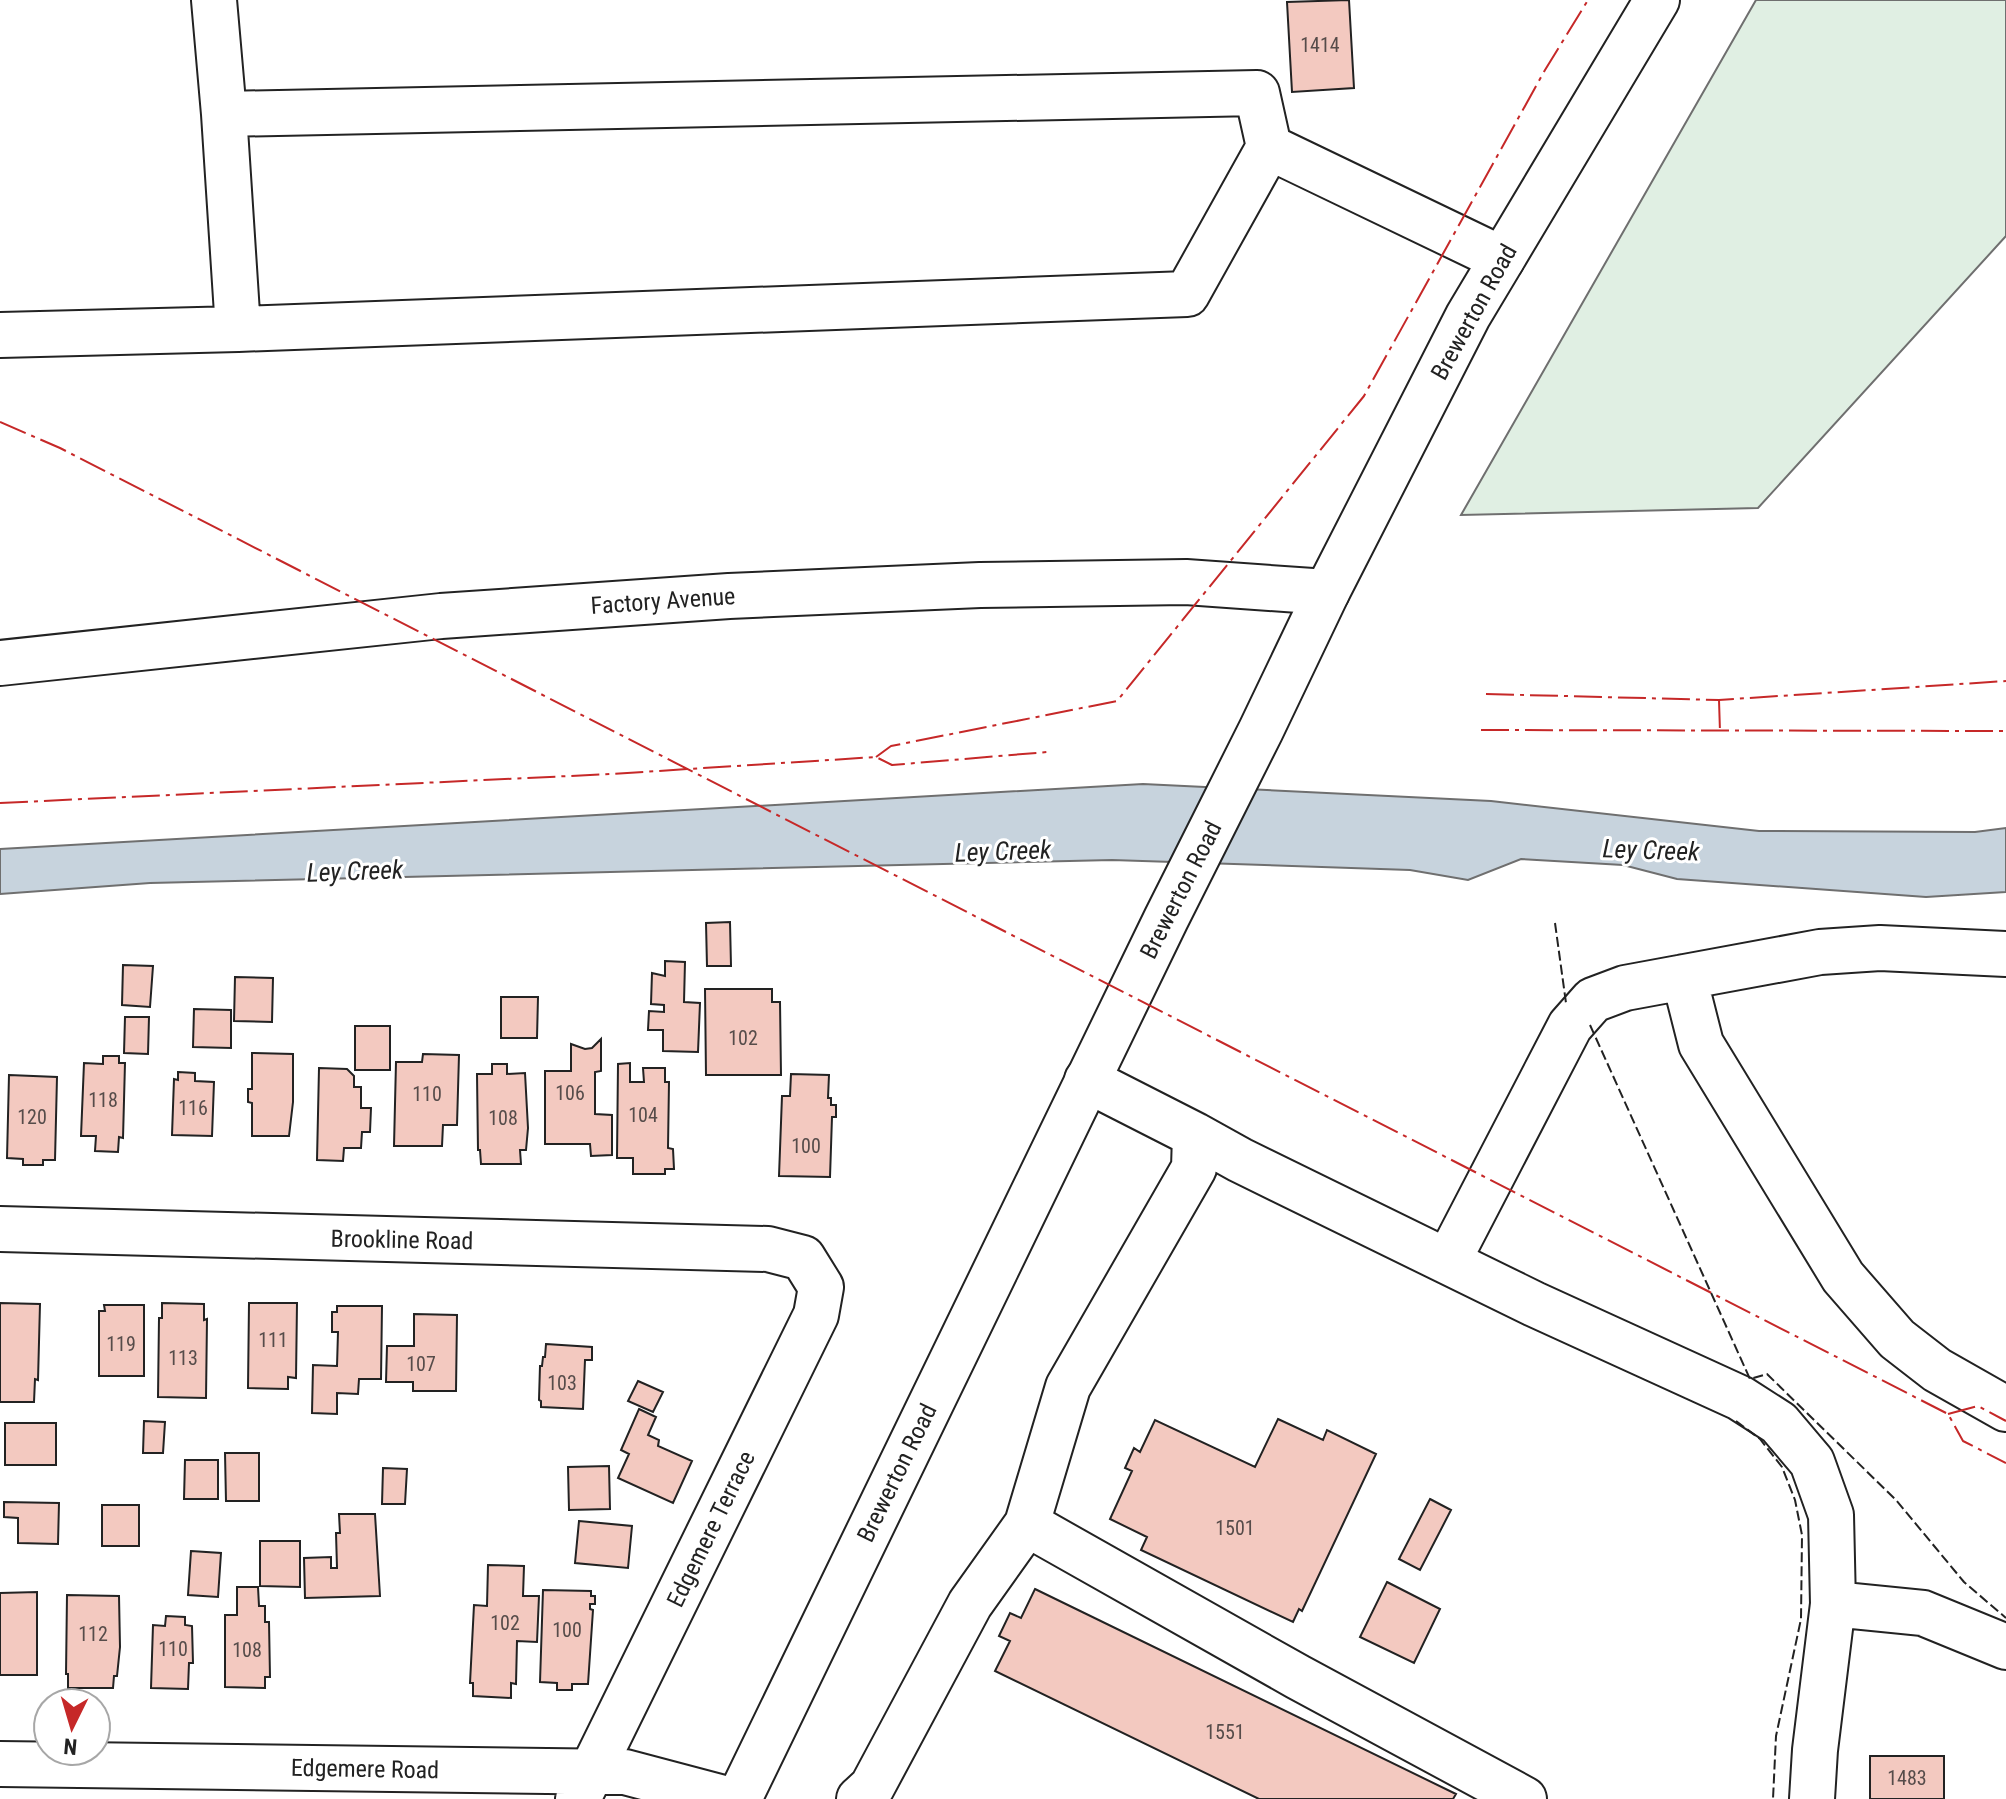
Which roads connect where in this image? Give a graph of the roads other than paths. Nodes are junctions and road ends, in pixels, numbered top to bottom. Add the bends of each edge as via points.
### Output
1 (214, 0) edge
2 (1657, 0) edge
3 (224, 114) junction
4 (1269, 147) junction
5 (1502, 259) junction
6 (238, 329) junction
7 (0, 335) edge
8 (1327, 592) junction
9 (0, 663) edge
10 (2006, 954) edge
11 (1684, 977) junction
12 (1087, 1080) junction
13 (1195, 1135) junction
14 (0, 1229) edge
15 (803, 1258) joint
16 (1448, 1261) junction
17 (2006, 1409) edge
18 (1027, 1524) junction
19 (1833, 1604) junction
20 (2006, 1647) edge
21 (0, 1764) edge
22 (585, 1786) edge
23 (727, 1799) edge
24 (739, 1799) edge
25 (859, 1799) edge
26 (1524, 1799) edge
27 (1812, 1799) edge

1 - 3 street
2 - 5 street, Brewerton Road
3 - 4 street via 1257,93
3 - 6 street
4 - 5 street
4 - 6 street via 1187,294
5 - 8 street, Brewerton Road
6 - 7 street
8 - 9 street, Factory Avenue via 1186,582 729,596 441,616
8 - 12 street, Brewerton Road
10 - 11 street via 1880,948 1820,952
11 - 16 street via 1625,988 1593,1000 1578,1014
11 - 17 street via 1701,1044 1843,1277 1897,1339 1937,1370
12 - 13 street
12 - 24 street, Brewerton Road
13 - 16 street
13 - 18 street via 1194,1168 1068,1387
14 - 15 street, Brookline Road via 768,1249
15 - 22 street, Edgemere Terrace via 821,1287 816,1315
16 - 19 street via 1740,1398 1779,1423 1812,1462 1831,1515
18 - 25 street via 970,1604 872,1787
18 - 26 street
19 - 20 street via 1923,1613
19 - 27 street
21 - 22 street, Edgemere Road
22 - 23 street, Edgemere Road via 625,1772

